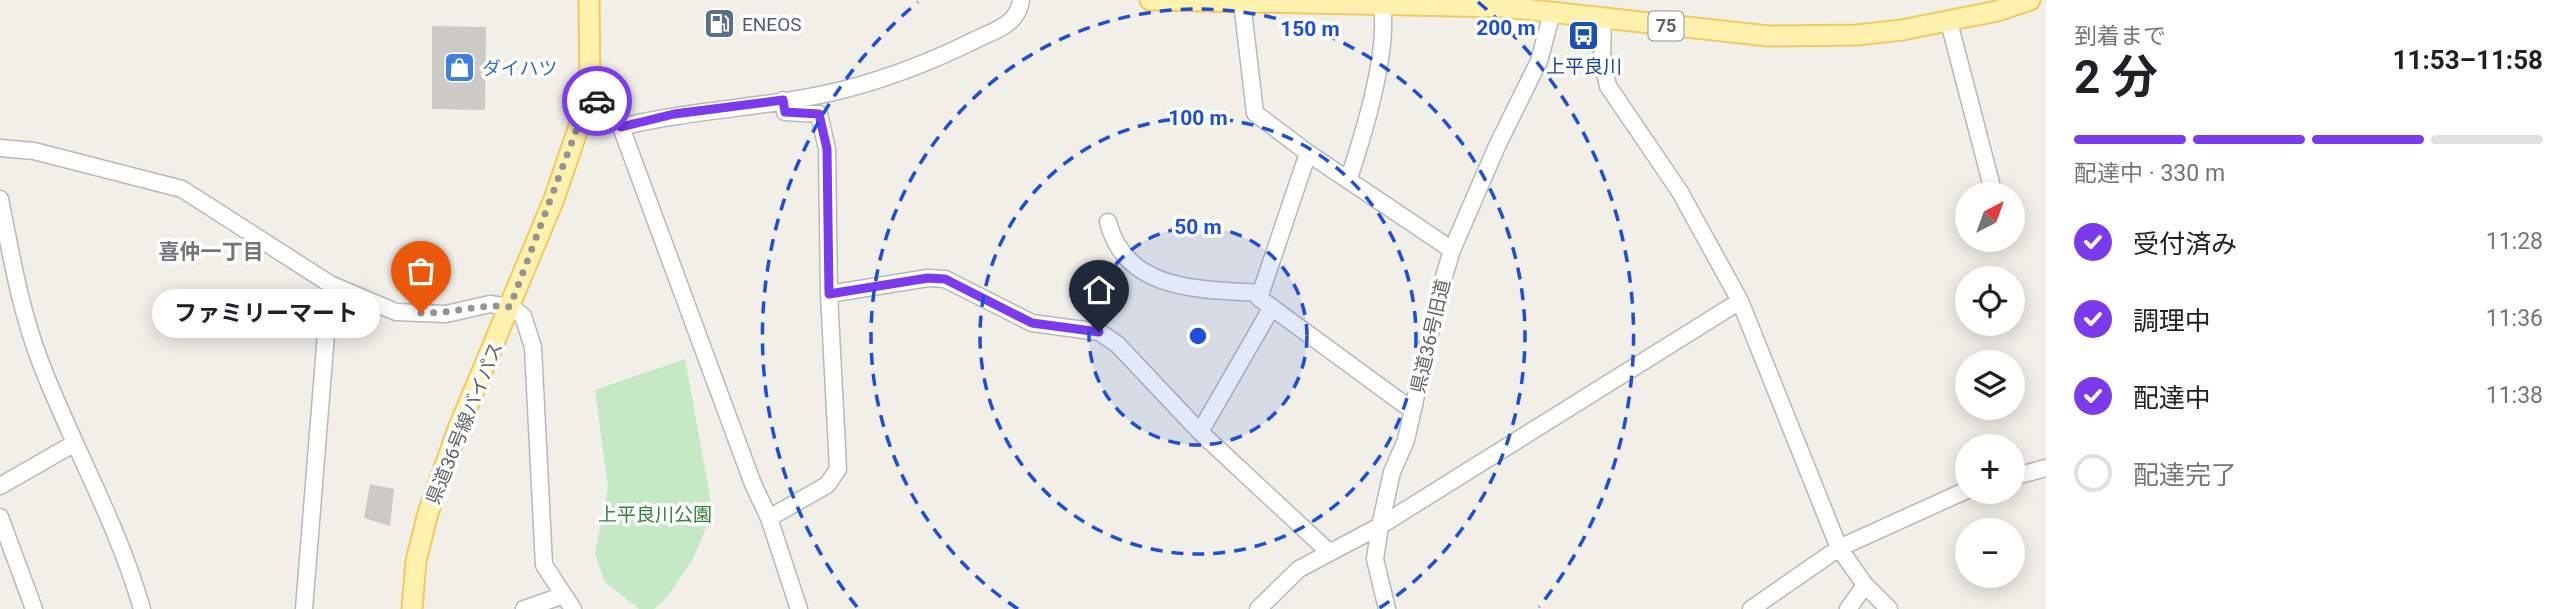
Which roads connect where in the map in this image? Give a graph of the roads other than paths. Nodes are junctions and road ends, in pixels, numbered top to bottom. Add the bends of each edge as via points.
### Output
1 (589, 0) edge
2 (1021, 0) edge
3 (1150, 0) edge
4 (2030, 0) edge
5 (1242, 2) junction
6 (1382, 3) edge
7 (1506, 4) edge
8 (1996, 5) edge
9 (1552, 13) junction
10 (1603, 18) junction
11 (1949, 22) junction
12 (590, 94) junction
13 (783, 100) junction
14 (621, 127) junction
15 (0, 148) edge
16 (1308, 153) junction
17 (1349, 178) junction
18 (1991, 182) edge
19 (0, 200) edge
20 (1108, 222) dead end
21 (1452, 250) junction
22 (330, 284) junction
23 (1260, 293) junction
24 (829, 294) junction
25 (1740, 301) junction
26 (510, 307) junction
27 (1272, 307) junction
28 (1414, 406) junction
29 (1200, 432) junction
30 (75, 443) junction
31 (2046, 468) edge
32 (2025, 474) edge
33 (0, 486) edge
34 (1955, 495) edge
35 (0, 517) edge
36 (769, 517) junction
37 (1380, 526) junction
38 (1839, 548) junction
39 (1329, 552) junction
40 (1865, 585) junction
41 (568, 602) edge
42 (34, 609) edge
43 (142, 609) edge
44 (304, 609) edge
45 (412, 609) edge
46 (524, 609) edge
47 (799, 609) edge
48 (1258, 609) edge
49 (1387, 609) edge
50 (1751, 609) edge
51 (1849, 609) edge
52 (1889, 609) edge

1 - 12 main road, 県道36号線バイパス
2 - 13 street via 1011,22 946,54 840,90
3 - 5 main road, 75
4 - 8 main road, 75
5 - 6 main road, 75
5 - 16 street via 1255,113
6 - 7 main road, 75
6 - 17 street via 1380,59
7 - 9 main road, 75
8 - 11 main road, 75
9 - 10 main road, 75
9 - 21 street, 県道36号旧道 via 1539,61
10 - 11 main road, 75 via 1768,36 1857,35
10 - 25 street via 1602,60 1608,86 1680,191
11 - 18 street
12 - 14 street
12 - 26 main road, 県道36号線バイパス
13 - 14 street via 674,114
13 - 24 street via 785,112 819,114 827,149
14 - 36 street
15 - 22 street via 34,151 182,189
16 - 17 street
16 - 23 street
17 - 21 street
19 - 30 street via 27,326
20 - 23 street via 1113,242 1139,270 1198,290
21 - 28 street, 県道36号旧道
22 - 26 street via 396,312 446,314 490,304
22 - 44 street
23 - 27 street via 1259,298
24 - 29 street via 945,279 1032,323 1099,332
24 - 36 street via 838,469 827,485
25 - 37 street
25 - 38 street
26 - 41 street via 523,316 533,348 544,565
26 - 45 main road, 県道36号線バイパス via 428,513 416,561
27 - 28 street via 1405,405
27 - 29 street
28 - 37 street, 県道36号旧道
29 - 39 street
30 - 33 street
30 - 43 street via 121,544
31 - 32 street
34 - 38 street
35 - 42 street
36 - 47 street
37 - 39 street
37 - 49 street, 県道36号旧道 via 1375,559
38 - 40 street
38 - 50 street
39 - 48 street via 1299,569
40 - 51 street
40 - 52 street
41 - 46 street

